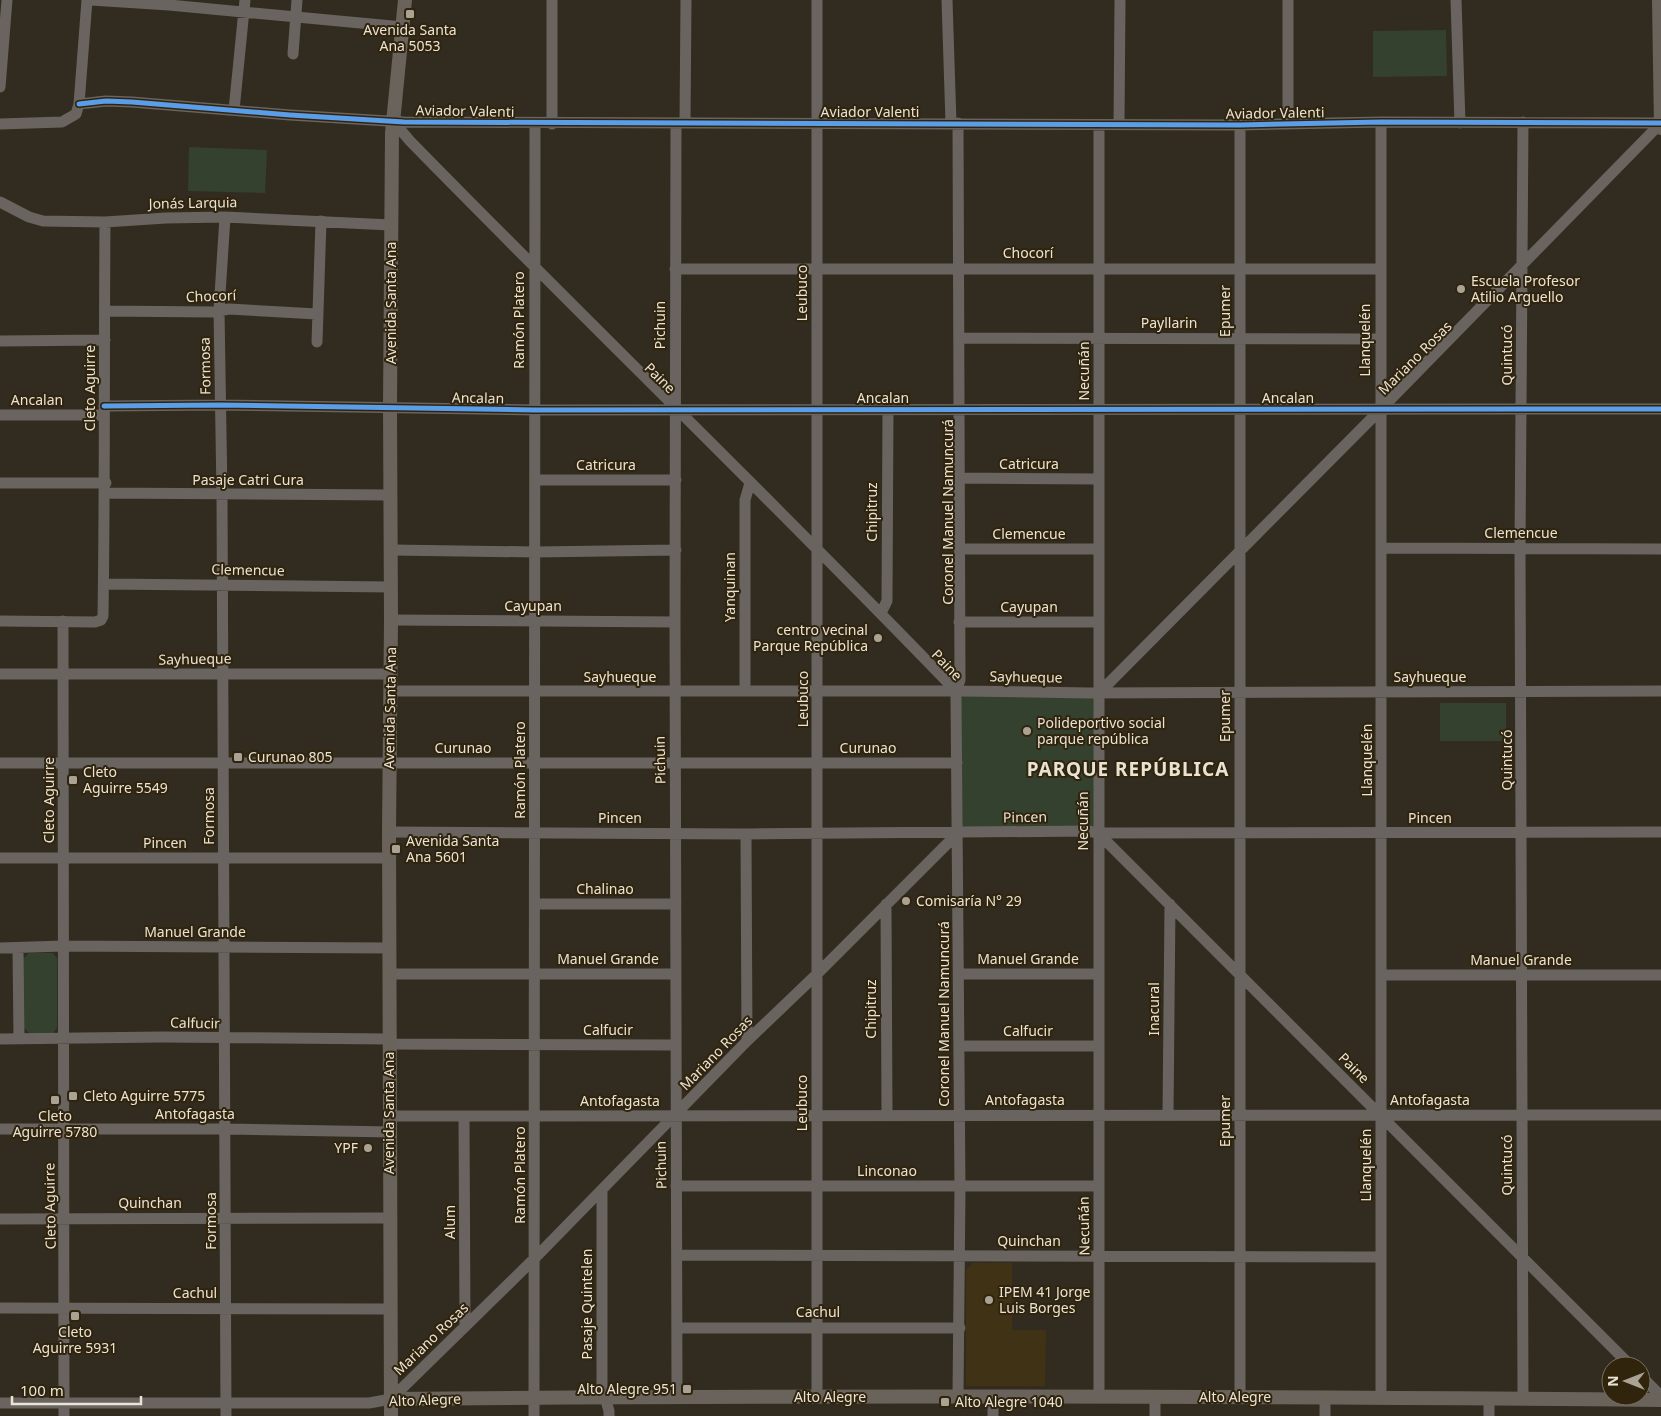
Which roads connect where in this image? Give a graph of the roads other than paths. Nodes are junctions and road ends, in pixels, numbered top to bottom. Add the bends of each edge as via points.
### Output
1 (7, 0) edge
2 (89, 0) edge
3 (245, 0) edge
4 (297, 0) edge
5 (405, 0) edge
6 (552, 0) edge
7 (686, 0) edge
8 (817, 0) edge
9 (947, 0) edge
10 (1120, 0) edge
11 (1288, 0) edge
12 (1456, 0) edge
13 (1659, 0) edge
14 (169, 3) edge
15 (243, 13) junction
16 (296, 17) junction
17 (402, 26) junction
18 (293, 54) dead end
19 (0, 87) edge
20 (80, 104) junction
21 (234, 110) junction
22 (394, 121) junction
23 (1381, 122) junction
24 (1460, 122) junction
25 (1523, 122) junction
26 (535, 123) junction
27 (680, 123) junction
28 (955, 123) junction
29 (1661, 123) edge
30 (0, 124) edge
31 (552, 124) junction
32 (818, 124) junction
33 (1099, 124) junction
34 (1119, 124) junction
35 (1288, 124) junction
36 (1240, 125) junction
37 (1661, 128) edge
38 (0, 202) edge
39 (225, 217) junction
40 (321, 221) junction
41 (105, 222) junction
42 (391, 225) junction
43 (1523, 265) junction
44 (534, 268) junction
45 (675, 268) junction
46 (958, 268) junction
47 (1099, 268) junction
48 (1380, 268) junction
49 (817, 269) junction
50 (1240, 269) junction
51 (219, 310) junction
52 (104, 311) junction
53 (317, 314) junction
54 (959, 338) junction
55 (1099, 338) junction
56 (1240, 338) junction
57 (1380, 339) junction
58 (105, 340) junction
59 (0, 341) edge
60 (317, 342) dead end
61 (220, 405) junction
62 (390, 407) junction
63 (1522, 408) junction
64 (675, 409) junction
65 (888, 409) junction
66 (958, 409) junction
67 (1099, 409) junction
68 (1241, 409) junction
69 (1661, 409) edge
70 (104, 410) junction
71 (534, 410) junction
72 (817, 410) junction
73 (1380, 410) junction
74 (0, 415) edge
75 (960, 478) junction
76 (1099, 479) junction
77 (536, 480) junction
78 (676, 480) junction
79 (750, 483) junction
80 (0, 484) edge
81 (106, 488) junction
82 (222, 495) junction
83 (391, 495) junction
84 (1382, 548) junction
85 (1520, 548) junction
86 (959, 549) junction
87 (1098, 549) junction
88 (392, 550) junction
89 (676, 550) junction
90 (1240, 550) junction
91 (1661, 550) edge
92 (818, 551) junction
93 (535, 552) junction
94 (104, 584) junction
95 (222, 584) junction
96 (391, 587) junction
97 (881, 614) junction
98 (392, 620) junction
99 (0, 621) edge
100 (63, 621) junction
101 (534, 621) junction
102 (675, 622) junction
103 (959, 622) junction
104 (1099, 622) junction
105 (0, 674) edge
106 (63, 674) junction
107 (222, 674) junction
108 (390, 674) junction
109 (390, 691) junction
110 (675, 691) junction
111 (745, 691) junction
112 (817, 691) junction
113 (956, 691) junction
114 (1661, 691) edge
115 (535, 692) junction
116 (1241, 692) junction
117 (1382, 692) junction
118 (1521, 692) junction
119 (1099, 693) junction
120 (64, 762) junction
121 (224, 762) junction
122 (535, 762) junction
123 (0, 763) edge
124 (389, 763) junction
125 (675, 763) junction
126 (818, 763) junction
127 (957, 764) junction
128 (389, 832) junction
129 (1661, 832) edge
130 (535, 833) junction
131 (676, 833) junction
132 (958, 833) junction
133 (1098, 833) junction
134 (1239, 833) junction
135 (1381, 833) junction
136 (1522, 833) junction
137 (746, 834) junction
138 (818, 834) junction
139 (0, 858) edge
140 (64, 858) junction
141 (224, 858) junction
142 (389, 858) junction
143 (535, 904) junction
144 (676, 904) junction
145 (886, 904) junction
146 (1170, 904) junction
147 (64, 946) junction
148 (224, 947) junction
149 (0, 948) edge
150 (18, 948) junction
151 (389, 948) junction
152 (390, 974) junction
153 (534, 974) junction
154 (676, 974) junction
155 (817, 974) junction
156 (959, 974) junction
157 (1098, 974) junction
158 (1240, 974) junction
159 (1382, 975) junction
160 (1522, 975) junction
161 (1661, 975) edge
162 (0, 1039) edge
163 (19, 1039) junction
164 (64, 1039) junction
165 (225, 1039) junction
166 (747, 1041) junction
167 (389, 1042) junction
168 (535, 1045) junction
169 (676, 1045) junction
170 (959, 1046) junction
171 (1098, 1046) junction
172 (1168, 1114) junction
173 (1661, 1114) edge
174 (817, 1115) junction
175 (887, 1115) junction
176 (959, 1115) junction
177 (1099, 1115) junction
178 (1522, 1115) junction
179 (390, 1116) junction
180 (534, 1116) junction
181 (675, 1116) junction
182 (1240, 1116) junction
183 (1381, 1116) junction
184 (464, 1117) junction
185 (0, 1129) edge
186 (64, 1129) junction
187 (226, 1129) junction
188 (390, 1132) junction
189 (676, 1186) junction
190 (818, 1186) junction
191 (960, 1186) junction
192 (1098, 1186) junction
193 (602, 1191) junction
194 (65, 1218) junction
195 (225, 1218) junction
196 (389, 1218) junction
197 (0, 1219) edge
198 (677, 1255) junction
199 (1099, 1255) junction
200 (817, 1256) junction
201 (959, 1256) junction
202 (1240, 1256) junction
203 (1522, 1256) junction
204 (1381, 1257) junction
205 (535, 1258) junction
206 (0, 1308) edge
207 (65, 1308) junction
208 (226, 1308) junction
209 (391, 1309) junction
210 (465, 1327) junction
211 (817, 1327) junction
212 (677, 1328) junction
213 (960, 1328) junction
214 (1621, 1356) edge
215 (1651, 1387) edge
216 (677, 1396) junction
217 (958, 1396) junction
218 (606, 1397) junction
219 (817, 1397) junction
220 (993, 1397) junction
221 (1099, 1397) junction
222 (1155, 1397) junction
223 (1240, 1397) junction
224 (534, 1398) junction
225 (1325, 1398) junction
226 (1381, 1398) junction
227 (1489, 1398) junction
228 (1523, 1398) junction
229 (1661, 1398) edge
230 (391, 1399) junction
231 (0, 1403) edge
232 (64, 1403) junction
233 (226, 1403) junction
234 (64, 1416) edge
235 (226, 1416) edge
236 (391, 1416) edge
237 (534, 1416) edge
238 (610, 1416) edge
239 (993, 1416) edge
240 (1156, 1416) edge
241 (1325, 1416) edge
242 (1489, 1416) edge

1 - 19 street
2 - 14 street
2 - 20 street
3 - 15 street
4 - 16 street
5 - 17 main road, Avenida Santa Ana
6 - 31 street
7 - 27 street, Pichuin
8 - 32 street, Leubuco
9 - 28 street, Coronel Manuel Namuncurá
10 - 34 street
11 - 35 street
12 - 24 street
13 - 29 main road
14 - 15 street
15 - 16 street
15 - 21 street
16 - 17 street
16 - 18 street
17 - 22 main road, Avenida Santa Ana
20 - 21 street, Aviador Valenti via 132,102
20 - 30 street via 76,114 62,122
21 - 22 street, Aviador Valenti
22 - 26 street, Aviador Valenti
22 - 42 main road, Avenida Santa Ana
22 - 44 street, Paine
23 - 24 street, Aviador Valenti
23 - 35 street, Aviador Valenti
23 - 48 street, Llanquelén
24 - 25 street, Aviador Valenti
25 - 29 street, Aviador Valenti
25 - 43 street, Quintucó
26 - 31 street, Aviador Valenti
26 - 44 street, Ramón Platero
27 - 31 street, Aviador Valenti
27 - 32 street, Aviador Valenti
27 - 45 street, Pichuin
28 - 32 street, Aviador Valenti
28 - 33 street, Aviador Valenti
28 - 46 street, Coronel Manuel Namuncurá
29 - 37 main road
29 - 43 street, Mariano Rosas
32 - 49 street, Leubuco
33 - 34 street, Aviador Valenti
33 - 47 street, Necuñán
34 - 36 street, Aviador Valenti
35 - 36 street, Aviador Valenti
36 - 50 street, Epumer
38 - 41 street, Jonás Larquia via 34,219
39 - 40 street, Jonás Larquia
39 - 41 street, Jonás Larquia
39 - 51 street, Formosa
40 - 42 street, Jonás Larquia
40 - 53 street
41 - 52 street, Cleto Aguirre
42 - 62 main road, Avenida Santa Ana
43 - 63 street, Quintucó
43 - 73 street, Mariano Rosas
44 - 64 street, Paine
44 - 71 street, Ramón Platero
45 - 49 street, Chocorí
45 - 64 street, Pichuin
46 - 47 street, Chocorí
46 - 49 street, Chocorí
46 - 54 street, Coronel Manuel Namuncurá
47 - 50 street, Chocorí
47 - 55 street, Necuñán
48 - 50 street, Chocorí
48 - 57 street, Llanquelén
49 - 72 street, Leubuco
50 - 56 street, Epumer
51 - 52 street, Chocorí
51 - 53 street, Chocorí
51 - 61 street, Formosa
52 - 58 street, Cleto Aguirre
53 - 60 street
54 - 55 street, Payllarin
54 - 66 street, Coronel Manuel Namuncurá
55 - 56 street, Payllarin
55 - 67 street, Necuñán
56 - 57 street, Payllarin
56 - 68 street, Epumer
57 - 73 street, Llanquelén
58 - 59 street
58 - 70 street, Cleto Aguirre
61 - 62 street, Ancalan
61 - 70 street, Ancalan
61 - 82 street, Formosa
62 - 71 street, Ancalan
62 - 83 main road, Avenida Santa Ana
63 - 69 street, Ancalan
63 - 73 street, Ancalan
63 - 85 street, Quintucó
64 - 71 street, Ancalan
64 - 72 street, Ancalan
64 - 78 street, Pichuin
64 - 79 street, Paine
65 - 66 street, Ancalan
65 - 72 street, Ancalan
65 - 97 street, Chipitruz via 887,600
66 - 67 street, Ancalan
66 - 75 street, Coronel Manuel Namuncurá
67 - 68 street, Ancalan
67 - 76 street, Necuñán
68 - 73 street, Ancalan
68 - 90 street, Epumer
70 - 74 street, Ancalan
70 - 81 street, Cleto Aguirre
71 - 77 street, Ramón Platero
72 - 92 street, Leubuco
73 - 84 street, Llanquelén
73 - 90 street, Mariano Rosas
75 - 76 street, Catricura
75 - 86 street, Coronel Manuel Namuncurá
76 - 87 street, Necuñán
77 - 78 street, Catricura
77 - 93 street, Ramón Platero
78 - 89 street, Pichuin
79 - 92 street, Paine
79 - 111 street, Yanquinan via 745,500
80 - 81 street, Pasaje Catri Cura
81 - 82 street, Pasaje Catri Cura
81 - 94 street, Cleto Aguirre
82 - 83 street, Pasaje Catri Cura
82 - 95 street, Formosa
83 - 88 main road, Avenida Santa Ana
84 - 85 street, Clemencue
84 - 117 street, Llanquelén
85 - 91 street, Clemencue
85 - 118 street, Quintucó
86 - 87 street, Clemencue
86 - 103 street, Coronel Manuel Namuncurá
87 - 104 street, Necuñán
88 - 93 street
88 - 96 main road, Avenida Santa Ana
89 - 93 street
89 - 102 street, Pichuin
90 - 116 street, Epumer
90 - 119 street, Mariano Rosas
92 - 97 street, Paine
92 - 112 street, Leubuco
93 - 101 street, Ramón Platero
94 - 95 street, Clemencue
94 - 100 street, Cleto Aguirre via 103,616 100,620
95 - 96 street, Clemencue
95 - 107 street, Formosa
96 - 98 main road, Avenida Santa Ana
97 - 113 street, Paine
98 - 101 street, Cayupan
98 - 108 main road, Avenida Santa Ana
99 - 100 street
100 - 106 street, Cleto Aguirre
101 - 102 street, Cayupan
101 - 115 street, Ramón Platero
102 - 110 street, Pichuin
103 - 104 street, Cayupan
103 - 113 street, Coronel Manuel Namuncurá via 960,680
104 - 119 street, Necuñán
105 - 106 street, Sayhueque
106 - 107 street, Sayhueque
106 - 120 street, Cleto Aguirre
107 - 108 street, Sayhueque
107 - 121 street, Formosa
108 - 109 main road, Avenida Santa Ana
109 - 115 street, Sayhueque
109 - 124 main road, Avenida Santa Ana
110 - 111 street, Sayhueque
110 - 115 street, Sayhueque
110 - 125 street, Pichuin
111 - 112 street, Sayhueque
112 - 113 street, Sayhueque
112 - 126 street, Leubuco
113 - 119 street, Sayhueque
113 - 127 street, Coronel Manuel Namuncurá
114 - 118 street, Sayhueque
115 - 122 street, Ramón Platero
116 - 117 street, Sayhueque
116 - 119 street, Sayhueque
116 - 134 street, Epumer
117 - 118 street, Sayhueque
117 - 135 street, Llanquelén
118 - 136 street, Quintucó
119 - 133 street, Necuñán
120 - 121 street, Curunao
120 - 123 street, Curunao
120 - 140 street, Cleto Aguirre
121 - 124 street, Curunao
121 - 141 street, Formosa
122 - 124 street, Curunao
122 - 125 street, Curunao
122 - 130 street, Ramón Platero
124 - 128 main road, Avenida Santa Ana
125 - 126 street, Curunao
125 - 131 street, Pichuin
126 - 127 street, Curunao
126 - 138 street, Leubuco
127 - 132 street, Coronel Manuel Namuncurá
128 - 130 street, Pincen
128 - 142 main road, Avenida Santa Ana
129 - 136 street, Pincen
130 - 131 street, Pincen
130 - 143 street, Ramón Platero
131 - 137 street, Pincen
131 - 144 street, Pichuin
132 - 133 street, Pincen
132 - 138 street, Pincen
132 - 145 street, Mariano Rosas
132 - 156 street, Coronel Manuel Namuncurá
133 - 134 street, Pincen
133 - 146 street, Paine
133 - 157 street, Necuñán
134 - 135 street, Pincen
134 - 158 street, Epumer
135 - 136 street, Pincen
135 - 159 street, Llanquelén
136 - 160 street, Quintucó
137 - 138 street, Pincen
137 - 166 street
138 - 155 street, Leubuco
139 - 140 street, Pincen
140 - 141 street, Pincen
140 - 147 street, Cleto Aguirre
141 - 142 street, Pincen
141 - 148 street, Formosa
142 - 151 main road, Avenida Santa Ana
143 - 144 street, Chalinao
143 - 153 street, Ramón Platero
144 - 154 street, Pichuin
145 - 155 street, Mariano Rosas
145 - 175 street, Chipitruz
146 - 158 street, Paine
146 - 172 street, Inacural
147 - 148 street, Manuel Grande
147 - 150 street, Manuel Grande
147 - 164 street, Cleto Aguirre
148 - 151 street, Manuel Grande
148 - 165 street, Formosa
149 - 150 street, Manuel Grande
150 - 163 street
151 - 152 main road, Avenida Santa Ana
152 - 153 street, Manuel Grande
152 - 167 main road, Avenida Santa Ana
153 - 154 street, Manuel Grande
153 - 168 street, Ramón Platero
154 - 169 street, Pichuin
155 - 166 street, Mariano Rosas
155 - 174 street, Leubuco
156 - 157 street, Manuel Grande
156 - 170 street, Coronel Manuel Namuncurá
157 - 171 street, Necuñán
158 - 182 street, Epumer
158 - 183 street, Paine
159 - 160 street, Manuel Grande
159 - 183 street, Llanquelén
160 - 161 street, Manuel Grande
160 - 178 street, Quintucó
162 - 163 street, Calfucir
163 - 164 street, Calfucir
164 - 165 street, Calfucir
164 - 186 street, Cleto Aguirre
165 - 167 street, Calfucir
165 - 187 street, Formosa
166 - 181 street, Mariano Rosas
167 - 168 street, Calfucir
167 - 179 main road, Avenida Santa Ana
168 - 169 street, Calfucir
168 - 180 street, Ramón Platero
169 - 181 street, Pichuin
170 - 171 street, Calfucir
170 - 176 street, Coronel Manuel Namuncurá
171 - 177 street, Necuñán
172 - 177 street, Antofagasta
172 - 182 street, Antofagasta
173 - 178 street, Antofagasta
174 - 175 street, Antofagasta
174 - 181 street, Antofagasta
174 - 190 street, Leubuco
175 - 176 street, Antofagasta
176 - 177 street, Antofagasta
176 - 191 street, Coronel Manuel Namuncurá
177 - 192 street, Necuñán
178 - 183 street, Antofagasta
178 - 203 street, Quintucó
179 - 184 street, Antofagasta
179 - 188 main road, Avenida Santa Ana
180 - 181 street, Antofagasta
180 - 184 street, Antofagasta
180 - 205 street, Ramón Platero
181 - 189 street, Pichuin
181 - 193 street, Mariano Rosas
182 - 183 street, Antofagasta
182 - 202 street, Epumer
183 - 203 street, Paine
183 - 204 street, Llanquelén
184 - 210 street, Alum
185 - 186 street, Antofagasta
186 - 187 street, Antofagasta
186 - 194 street, Cleto Aguirre
187 - 188 street, Antofagasta
187 - 195 street, Formosa
188 - 196 main road, Avenida Santa Ana
189 - 190 street, Linconao
189 - 198 street, Pichuin
190 - 191 street, Linconao
190 - 200 street, Leubuco
191 - 192 street, Linconao
191 - 201 street, Coronel Manuel Namuncurá
192 - 199 street, Necuñán
193 - 205 street, Mariano Rosas
193 - 218 street, Pasaje Quintelen via 602,1387
194 - 195 street, Quinchan
194 - 197 street, Quinchan
194 - 207 street, Cleto Aguirre
195 - 196 street, Quinchan
195 - 208 street, Formosa
196 - 209 main road, Avenida Santa Ana
198 - 200 street, Quinchan
198 - 212 street, Pichuin
199 - 201 street, Quinchan
199 - 202 street, Quinchan
199 - 221 street, Necuñán
200 - 201 street, Quinchan
200 - 211 street, Leubuco
201 - 213 street, Coronel Manuel Namuncurá
202 - 204 street, Quinchan
202 - 223 street, Epumer
203 - 214 street, Paine
203 - 228 street, Quintucó
204 - 226 street, Llanquelén
205 - 210 street, Mariano Rosas
205 - 224 street, Ramón Platero
206 - 207 street, Cachul
207 - 208 street, Cachul
207 - 232 street, Cleto Aguirre
208 - 209 street, Cachul
208 - 233 street, Formosa
209 - 230 main road, Avenida Santa Ana
210 - 230 street, Mariano Rosas
211 - 212 street, Cachul
211 - 213 street, Cachul
211 - 219 street, Leubuco
212 - 216 street, Pichuin
213 - 217 street, Coronel Manuel Namuncurá
215 - 229 street
216 - 218 main road, Alto Alegre
216 - 219 main road, Alto Alegre
217 - 219 main road, Alto Alegre
217 - 220 main road, Alto Alegre
218 - 224 main road, Alto Alegre
218 - 238 street, Pasaje Quintelen
220 - 221 main road, Alto Alegre
220 - 239 street
221 - 222 main road, Alto Alegre
222 - 223 main road, Alto Alegre
222 - 240 street
223 - 225 main road, Alto Alegre
224 - 230 main road, Alto Alegre
224 - 237 street, Ramón Platero
225 - 226 main road, Alto Alegre
225 - 241 street
226 - 227 main road, Alto Alegre
227 - 228 main road, Alto Alegre
227 - 242 street
228 - 229 main road, Alto Alegre
230 - 233 street, Alto Alegre via 369,1403
230 - 236 main road, Avenida Santa Ana
231 - 232 street, Alto Alegre
232 - 233 street, Alto Alegre
232 - 234 street, Cleto Aguirre
233 - 235 street, Formosa

